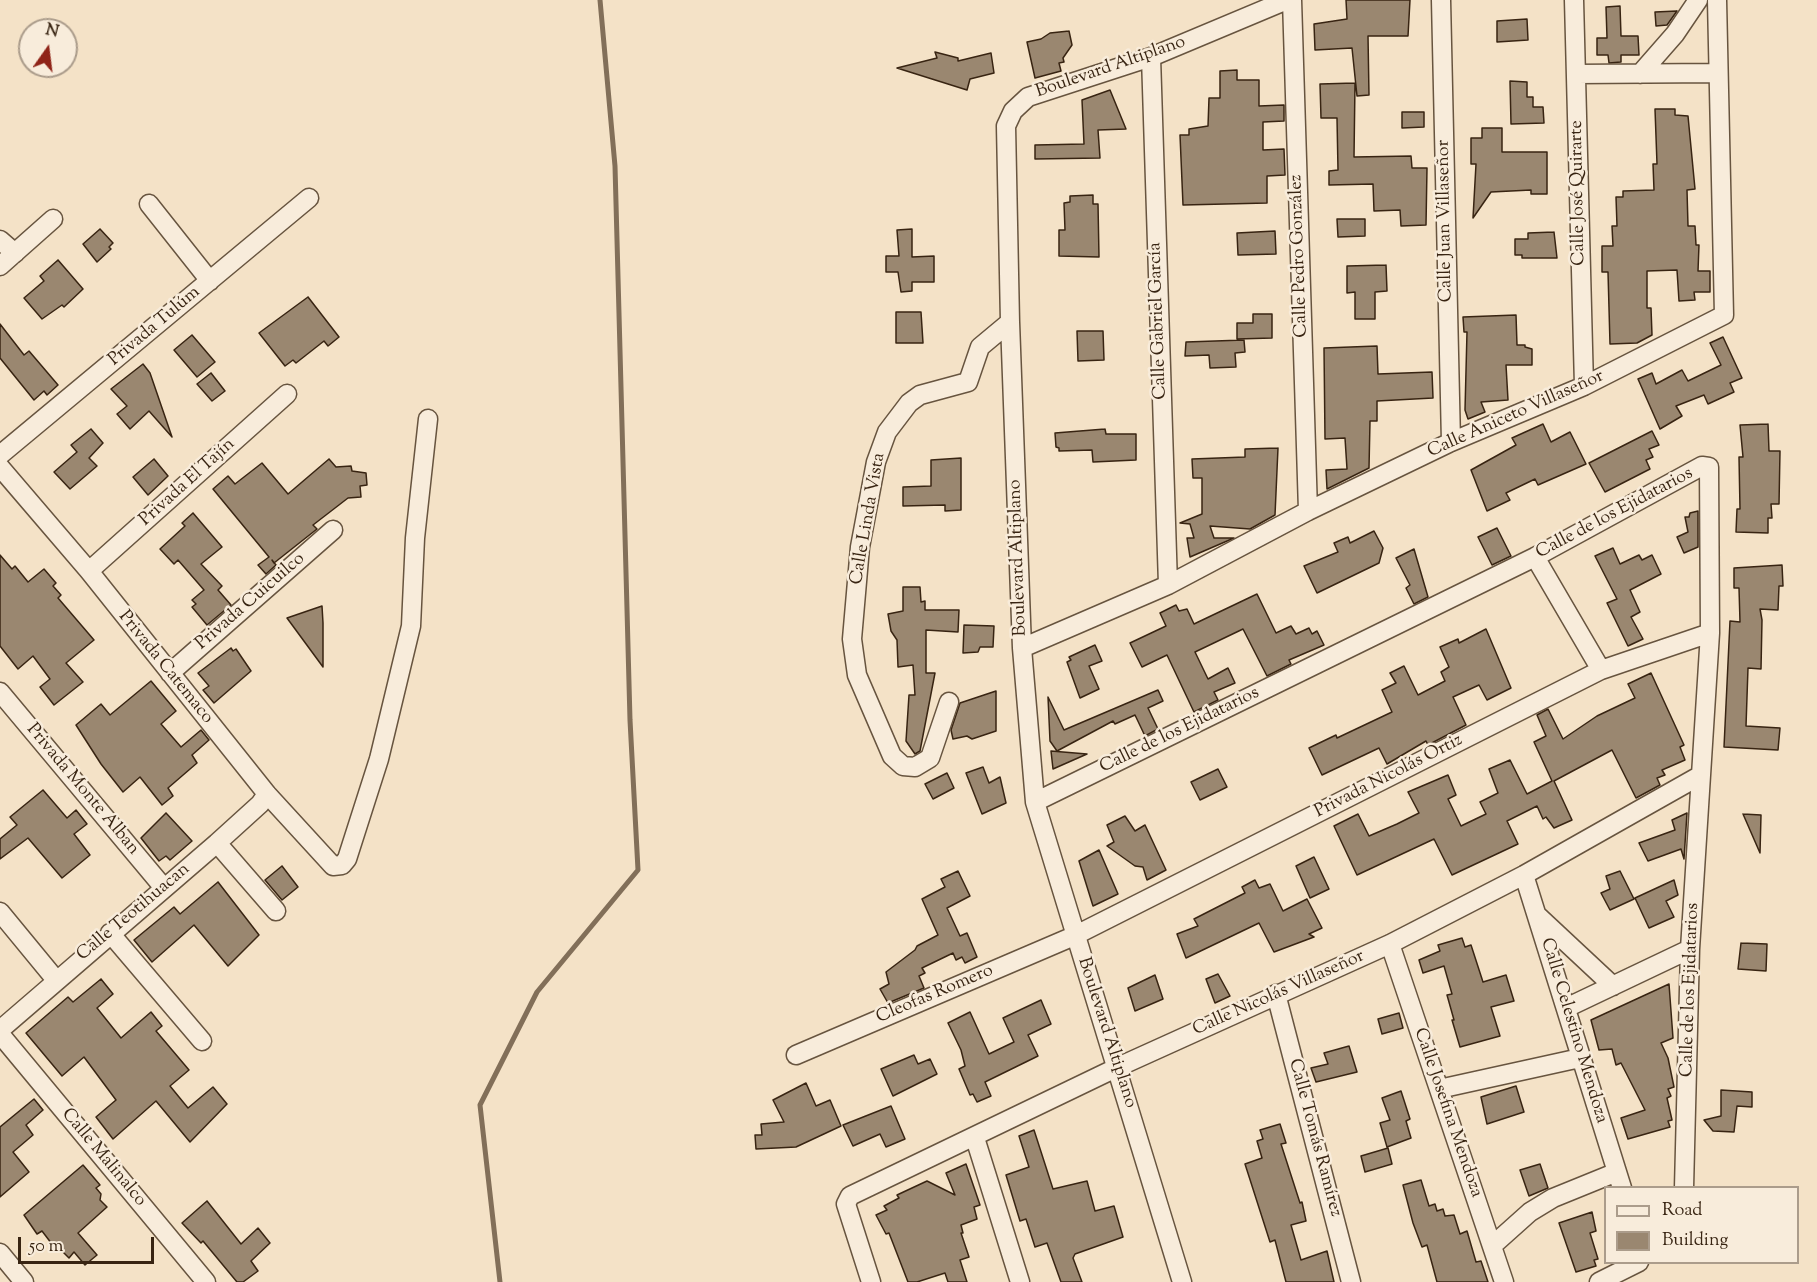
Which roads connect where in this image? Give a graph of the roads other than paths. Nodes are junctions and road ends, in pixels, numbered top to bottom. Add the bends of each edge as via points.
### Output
1 (1287, 0) edge
2 (1292, 0) edge
3 (1441, 0) edge
4 (1574, 0) edge
5 (1698, 0) edge
6 (1717, 0) edge
7 (1151, 57) junction
8 (1718, 73) junction
9 (1576, 74) junction
10 (1640, 74) junction
11 (309, 198) dead end
12 (149, 204) dead end
13 (53, 219) dead end
14 (0, 240) edge
15 (15, 253) junction
16 (0, 266) edge
17 (210, 281) junction
18 (1010, 322) junction
19 (1584, 386) junction
20 (287, 394) dead end
21 (428, 419) dead end
22 (1451, 442) junction
23 (0, 455) edge
24 (0, 467) edge
25 (1308, 511) junction
26 (333, 530) dead end
27 (1535, 557) junction
28 (88, 572) junction
29 (1168, 585) junction
30 (1710, 633) junction
31 (1022, 648) junction
32 (1601, 670) junction
33 (170, 674) junction
34 (0, 692) edge
35 (948, 702) dead end
36 (1701, 775) junction
37 (267, 795) junction
38 (1035, 802) junction
39 (217, 843) junction
40 (1524, 875) junction
41 (164, 888) junction
42 (276, 911) dead end
43 (0, 912) edge
44 (1537, 915) junction
45 (110, 933) junction
46 (1074, 936) junction
47 (1390, 944) junction
48 (1690, 949) junction
49 (56, 980) junction
50 (1613, 986) junction
51 (1276, 994) junction
52 (1566, 1008) junction
53 (0, 1032) edge
54 (202, 1041) dead end
55 (796, 1055) dead end
56 (1580, 1058) junction
57 (1118, 1067) junction
58 (1439, 1089) junction
59 (975, 1138) junction
60 (1619, 1180) edge
61 (1684, 1186) edge
62 (1492, 1246) junction
63 (0, 1253) edge
64 (1637, 1264) edge
65 (24, 1282) edge
66 (206, 1282) edge
67 (871, 1282) edge
68 (1020, 1282) edge
69 (1182, 1282) edge
70 (1351, 1282) edge
71 (1504, 1282) edge
72 (1599, 1282) edge

1 - 7 street, Boulevard Altiplano
2 - 25 street, Calle Pedro González
3 - 22 street, Calle Juan Villaseñor
4 - 9 street, Calle José Quirarte
5 - 10 street
6 - 8 street, Calle Aniceto Villaseñor
7 - 18 street, Boulevard Altiplano via 1028,97 1013,111 1006,126
7 - 29 street, Calle Gabriel García
8 - 10 street
8 - 19 street, Calle Aniceto Villaseñor via 1724,315
9 - 10 street
9 - 19 street, Calle José Quirarte
11 - 17 street, Privada Tulúm
12 - 17 street
13 - 15 street
14 - 15 street
15 - 16 street
17 - 23 street, Privada Tulúm
18 - 31 street, Boulevard Altiplano
18 - 35 street, Calle Linda Vista via 980,347 968,382 920,395 887,432 876,462 860,547 852,639 857,675 892,756 903,766 915,767 930,758
19 - 22 street, Calle Aniceto Villaseñor
20 - 28 street, Privada El Tajín
21 - 37 street, Privada Catemaco via 415,538 411,626 379,759 342,865 333,866
22 - 25 street, Calle Aniceto Villaseñor
24 - 28 street, Privada Catemaco
25 - 29 street, Calle Aniceto Villaseñor
26 - 33 street, Privada Cuicuilco
27 - 30 street, Calle de los Ejidatarios via 1702,466 1708,467
27 - 32 street
27 - 38 street, Calle de los Ejidatarios
28 - 33 street, Privada Catemaco
29 - 31 street, Calle Aniceto Villaseñor
30 - 32 street, Privada Nicolás Ortiz
30 - 36 street, Calle de los Ejidatarios
31 - 38 street, Boulevard Altiplano
32 - 46 street, Privada Nicolás Ortiz
33 - 37 street, Privada Catemaco
34 - 41 street, Privada Monte Alban
36 - 40 street, Calle Nicolás Villaseñor
36 - 48 street, Calle de los Ejidatarios
37 - 39 street, Calle Teotihuacan
38 - 46 street, Boulevard Altiplano
39 - 41 street, Calle Teotihuacan
39 - 42 street
40 - 44 street, Calle Celestino Mendoza
40 - 47 street, Calle Nicolás Villaseñor
41 - 45 street, Calle Teotihuacan
43 - 49 street
44 - 50 street
44 - 52 street, Calle Celestino Mendoza
45 - 49 street, Calle Teotihuacan
45 - 54 street
46 - 55 street, Cleofas Romero
46 - 57 street, Boulevard Altiplano
47 - 51 street, Calle Nicolás Villaseñor
47 - 58 street, Calle Josefina Mendoza
48 - 50 street
48 - 61 street, Calle de los Ejidatarios
49 - 53 street, Calle Teotihuacan
50 - 52 street
51 - 57 street, Calle Nicolás Villaseñor
51 - 70 street, Calle Tomás Ramírez
52 - 56 street, Calle Celestino Mendoza
53 - 66 street, Calle Malinalco
56 - 58 street
56 - 60 street, Calle Celestino Mendoza
57 - 59 street, Calle Nicolás Villaseñor
57 - 69 street, Boulevard Altiplano
58 - 62 street, Calle Josefina Mendoza
59 - 67 street, Calle Nicolás Villaseñor via 850,1196 846,1204
59 - 68 street
60 - 62 street via 1553,1198 1530,1212
62 - 71 street, Calle Josefina Mendoza
63 - 65 street
64 - 72 street

